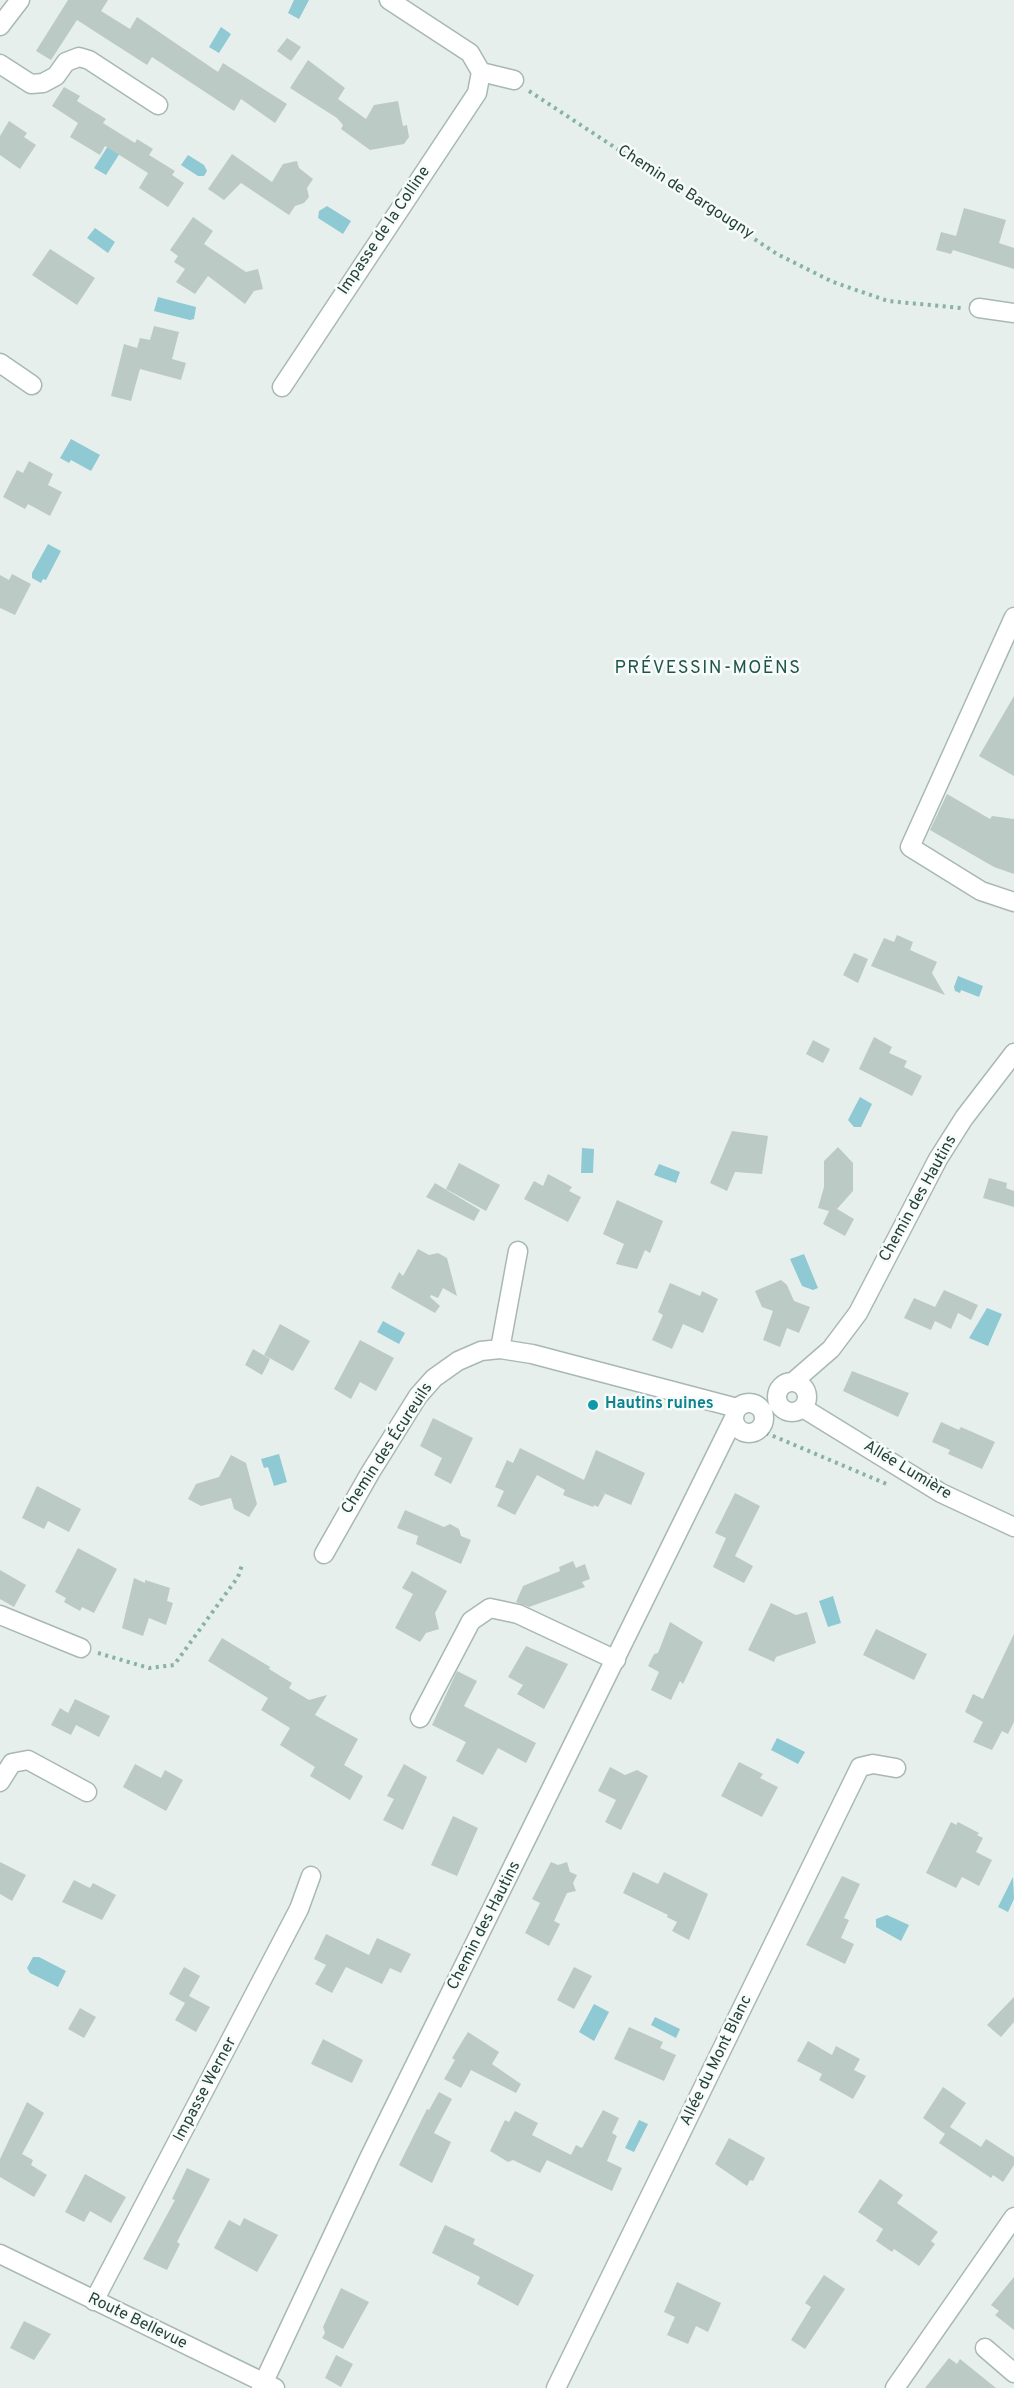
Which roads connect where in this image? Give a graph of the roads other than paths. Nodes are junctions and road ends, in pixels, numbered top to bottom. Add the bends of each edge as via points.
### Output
1 (20, 0) edge
2 (389, 0) edge
3 (0, 26) edge
4 (0, 64) edge
5 (481, 72) junction
6 (514, 80) road end
7 (158, 105) dead end
8 (980, 308) road end
9 (1014, 313) edge
10 (0, 363) edge
11 (32, 385) dead end
12 (282, 387) dead end
13 (1014, 617) edge
14 (1014, 902) edge
15 (1014, 1053) edge
16 (518, 1251) dead end
17 (500, 1348) junction
18 (831, 1349) junction
19 (793, 1382) junction
20 (777, 1393) junction
21 (801, 1405) junction
22 (749, 1420) junction
23 (1014, 1527) edge
24 (324, 1554) dead end
25 (0, 1615) edge
26 (81, 1648) road end
27 (615, 1660) junction
28 (420, 1718) dead end
29 (896, 1768) dead end
30 (0, 1782) edge
31 (87, 1792) dead end
32 (311, 1876) dead end
33 (1014, 2217) edge
34 (0, 2254) edge
35 (94, 2301) junction
36 (984, 2348) dead end
37 (1014, 2373) edge
38 (266, 2386) edge
39 (556, 2388) edge
40 (896, 2388) edge

1 - 3 street
2 - 5 street via 470,53
4 - 7 street via 31,84 56,76 66,63 79,57
5 - 6 street
5 - 12 street, Impasse de la Colline via 477,93
8 - 9 street
10 - 11 street
13 - 14 street via 910,847 981,891
15 - 18 street, Chemin des Hautins via 938,1159 858,1313
16 - 17 street
17 - 22 street, Chemin des Écureuils via 543,1356
17 - 24 street, Chemin des Écureuils via 481,1350 434,1377 370,1473
18 - 19 street, Chemin des Hautins
18 - 21 street, Chemin des Hautins
19 - 20 street, Chemin des Hautins via 783,1385
19 - 21 street via 803,1385
20 - 21 street via 780,1407
20 - 22 street, Chemin des Hautins
21 - 22 street, Chemin des Hautins
21 - 23 street, Allée Lumière via 941,1493
22 - 27 street, Chemin des Hautins via 713,1465
25 - 26 street
27 - 28 street via 518,1614 490,1608 471,1621
27 - 38 street, Chemin des Hautins via 370,2156
29 - 39 street, Allée du Mont Blanc via 873,1764 860,1767
30 - 31 street via 12,1763 28,1760
32 - 35 street, Impasse Werner via 294,1920
33 - 40 street
34 - 35 street, Route Bellevue
35 - 38 street, Route Bellevue
36 - 37 street

